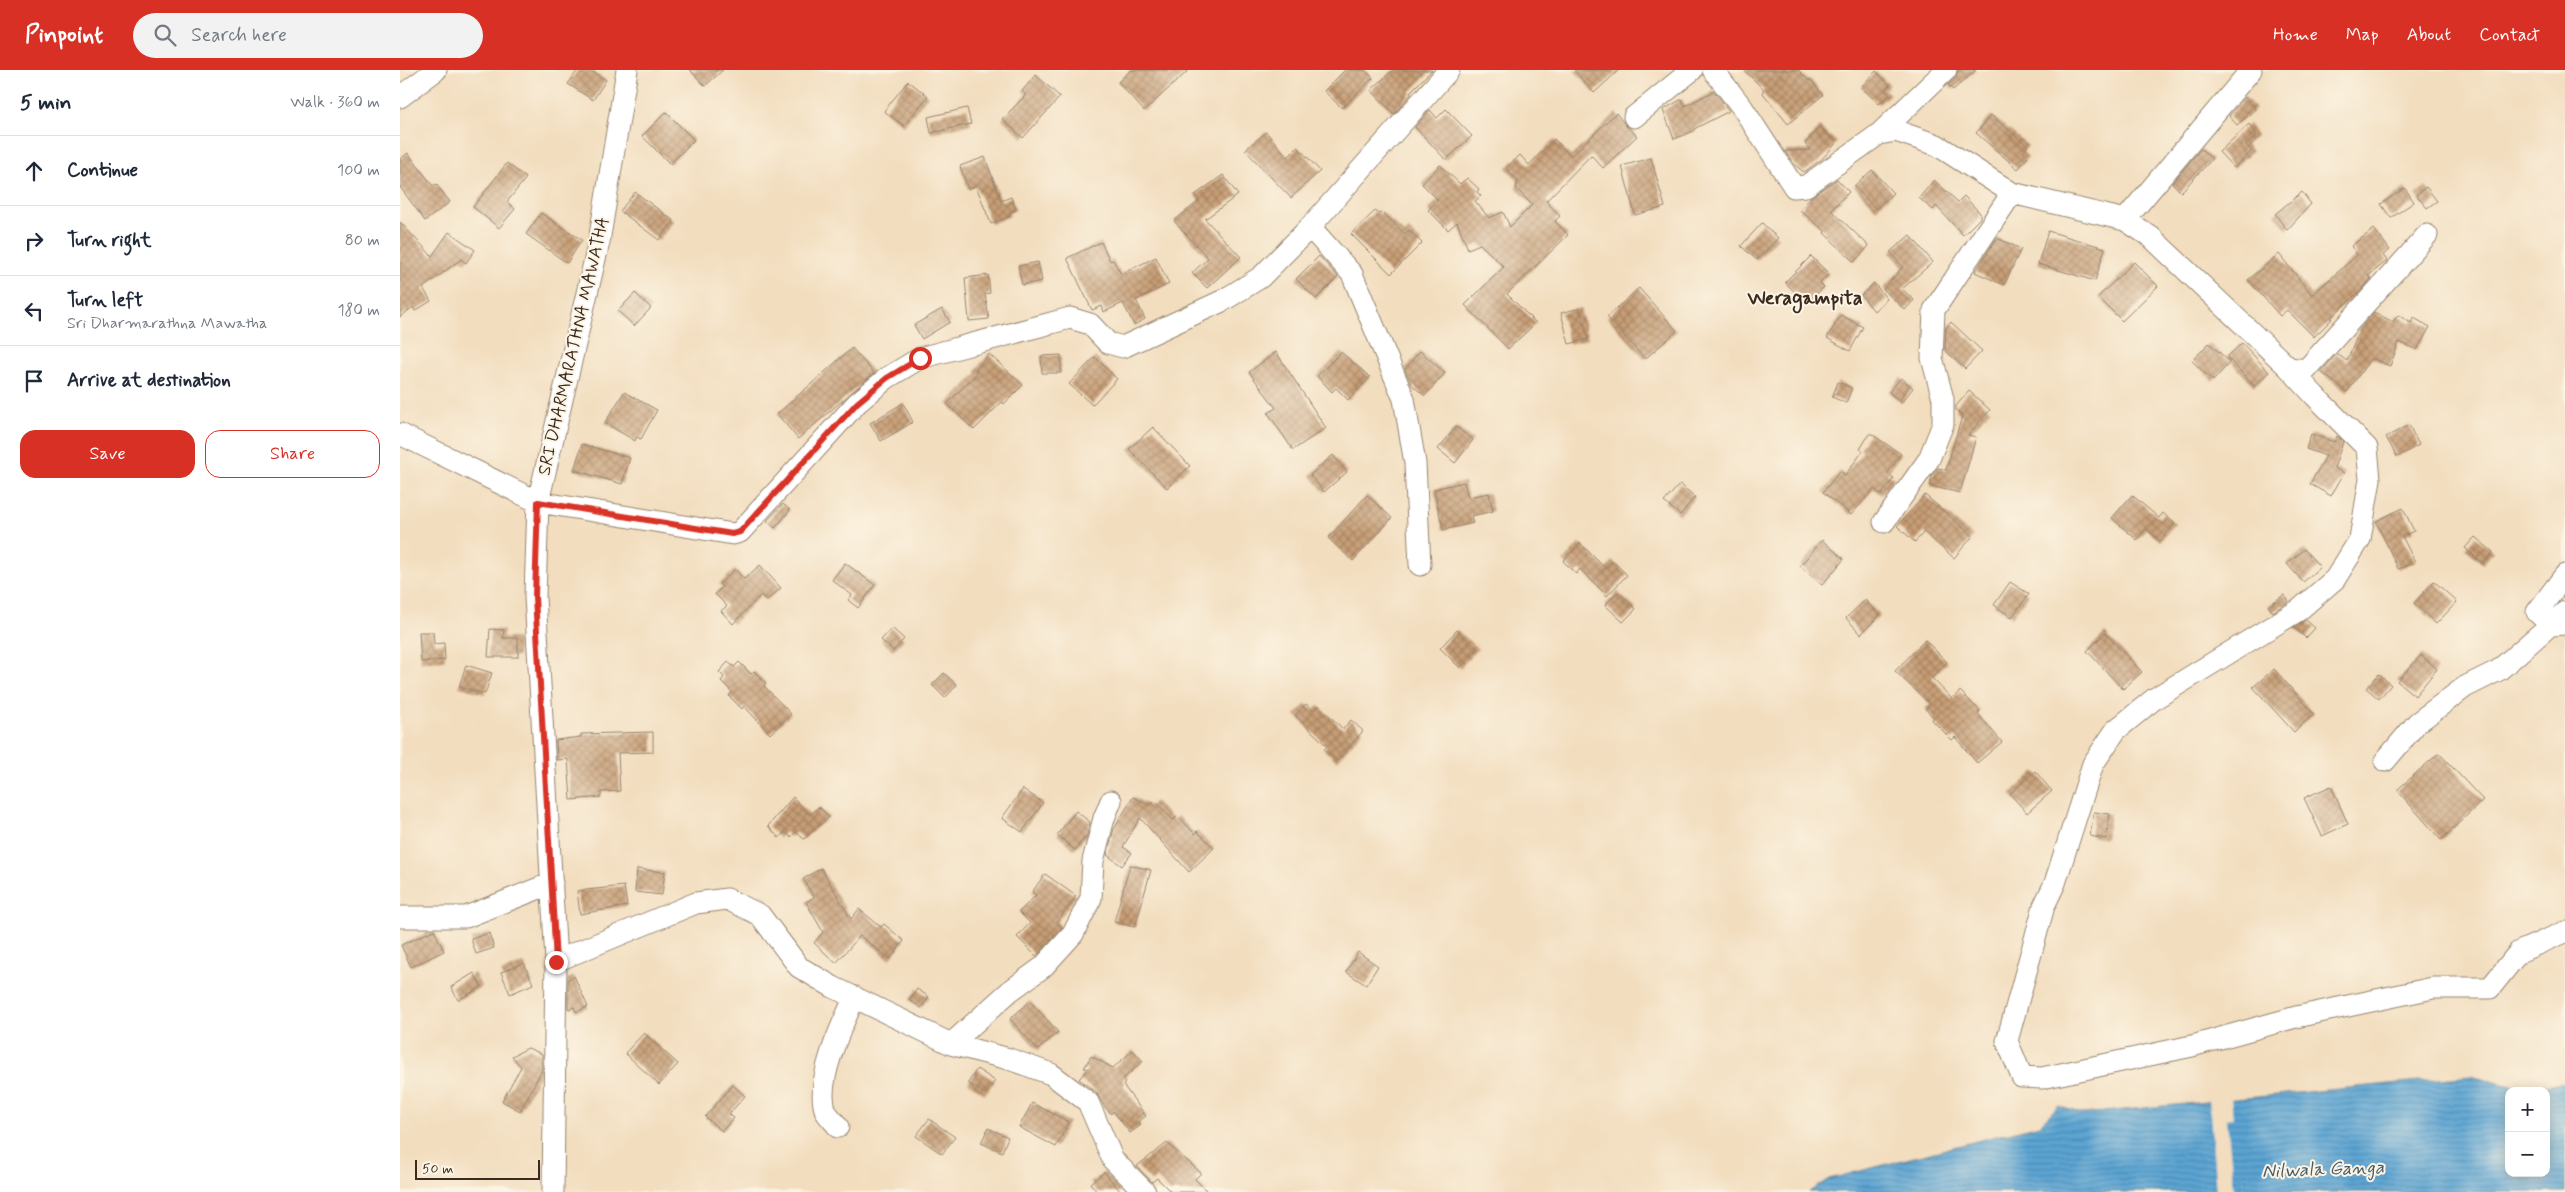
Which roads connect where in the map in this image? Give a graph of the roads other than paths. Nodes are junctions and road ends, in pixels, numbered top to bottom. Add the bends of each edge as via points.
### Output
1 (436, 70) edge
2 (627, 70) edge
3 (1449, 70) edge
4 (1692, 70) edge
5 (1713, 70) edge
6 (1946, 70) edge
7 (2251, 70) edge
8 (400, 97) edge
9 (1634, 117) dead end
10 (1879, 134) junction
11 (2012, 193) junction
12 (2125, 220) junction
13 (1310, 227) junction
14 (2427, 235) dead end
15 (2289, 368) junction
16 (400, 434) edge
17 (538, 502) junction
18 (1884, 522) dead end
19 (1420, 565) dead end
20 (2565, 575) edge
21 (2560, 620) edge
22 (2384, 761) dead end
23 (1111, 801) dead end
24 (552, 883) junction
25 (400, 917) edge
26 (2565, 932) edge
27 (556, 962) junction
28 (855, 997) junction
29 (951, 1044) junction
30 (838, 1127) dead end
31 (553, 1192) edge
32 (1144, 1192) edge

1 - 8 street
2 - 17 street, SRI DHARMARATHNA MAWATHA via 599,242
3 - 13 street
4 - 9 street
5 - 10 street via 1742,107 1794,187 1806,186
6 - 10 street
7 - 12 street
10 - 11 street via 1896,131 1937,145
11 - 12 street
11 - 18 street via 1934,310 1932,358 1943,399 1943,424 1929,459
12 - 15 street via 2151,236
13 - 17 street via 1261,277 1224,300 1123,347 1108,343 1090,324 1070,318 920,358 887,378 857,403 740,532 732,534
13 - 19 street via 1352,274 1404,399 1415,463
14 - 15 street via 2306,370
15 - 26 street via 2367,448 2370,479 2360,538 2335,579 2299,610 2154,699 2116,730 2093,764 2055,883 2044,906 2007,1041 2022,1077 2042,1078 2192,1046 2296,1017 2433,988 2490,988 2518,952
16 - 17 street
17 - 24 street, SRI DHARMARATHNA MAWATHA via 535,597
20 - 21 street via 2537,612
21 - 22 street via 2499,670 2465,687 2416,722
23 - 29 street via 1093,861 1091,898 1073,934 1043,967 1010,991
24 - 25 street via 466,917
24 - 27 street, SRI DHARMARATHNA MAWATHA
27 - 28 street via 696,903 728,899 760,916 799,967
27 - 31 street, SRI DHARMARATHNA MAWATHA
28 - 29 street
28 - 30 street via 837,1033 824,1080 826,1111
29 - 32 street via 1052,1074 1088,1102 1113,1160

